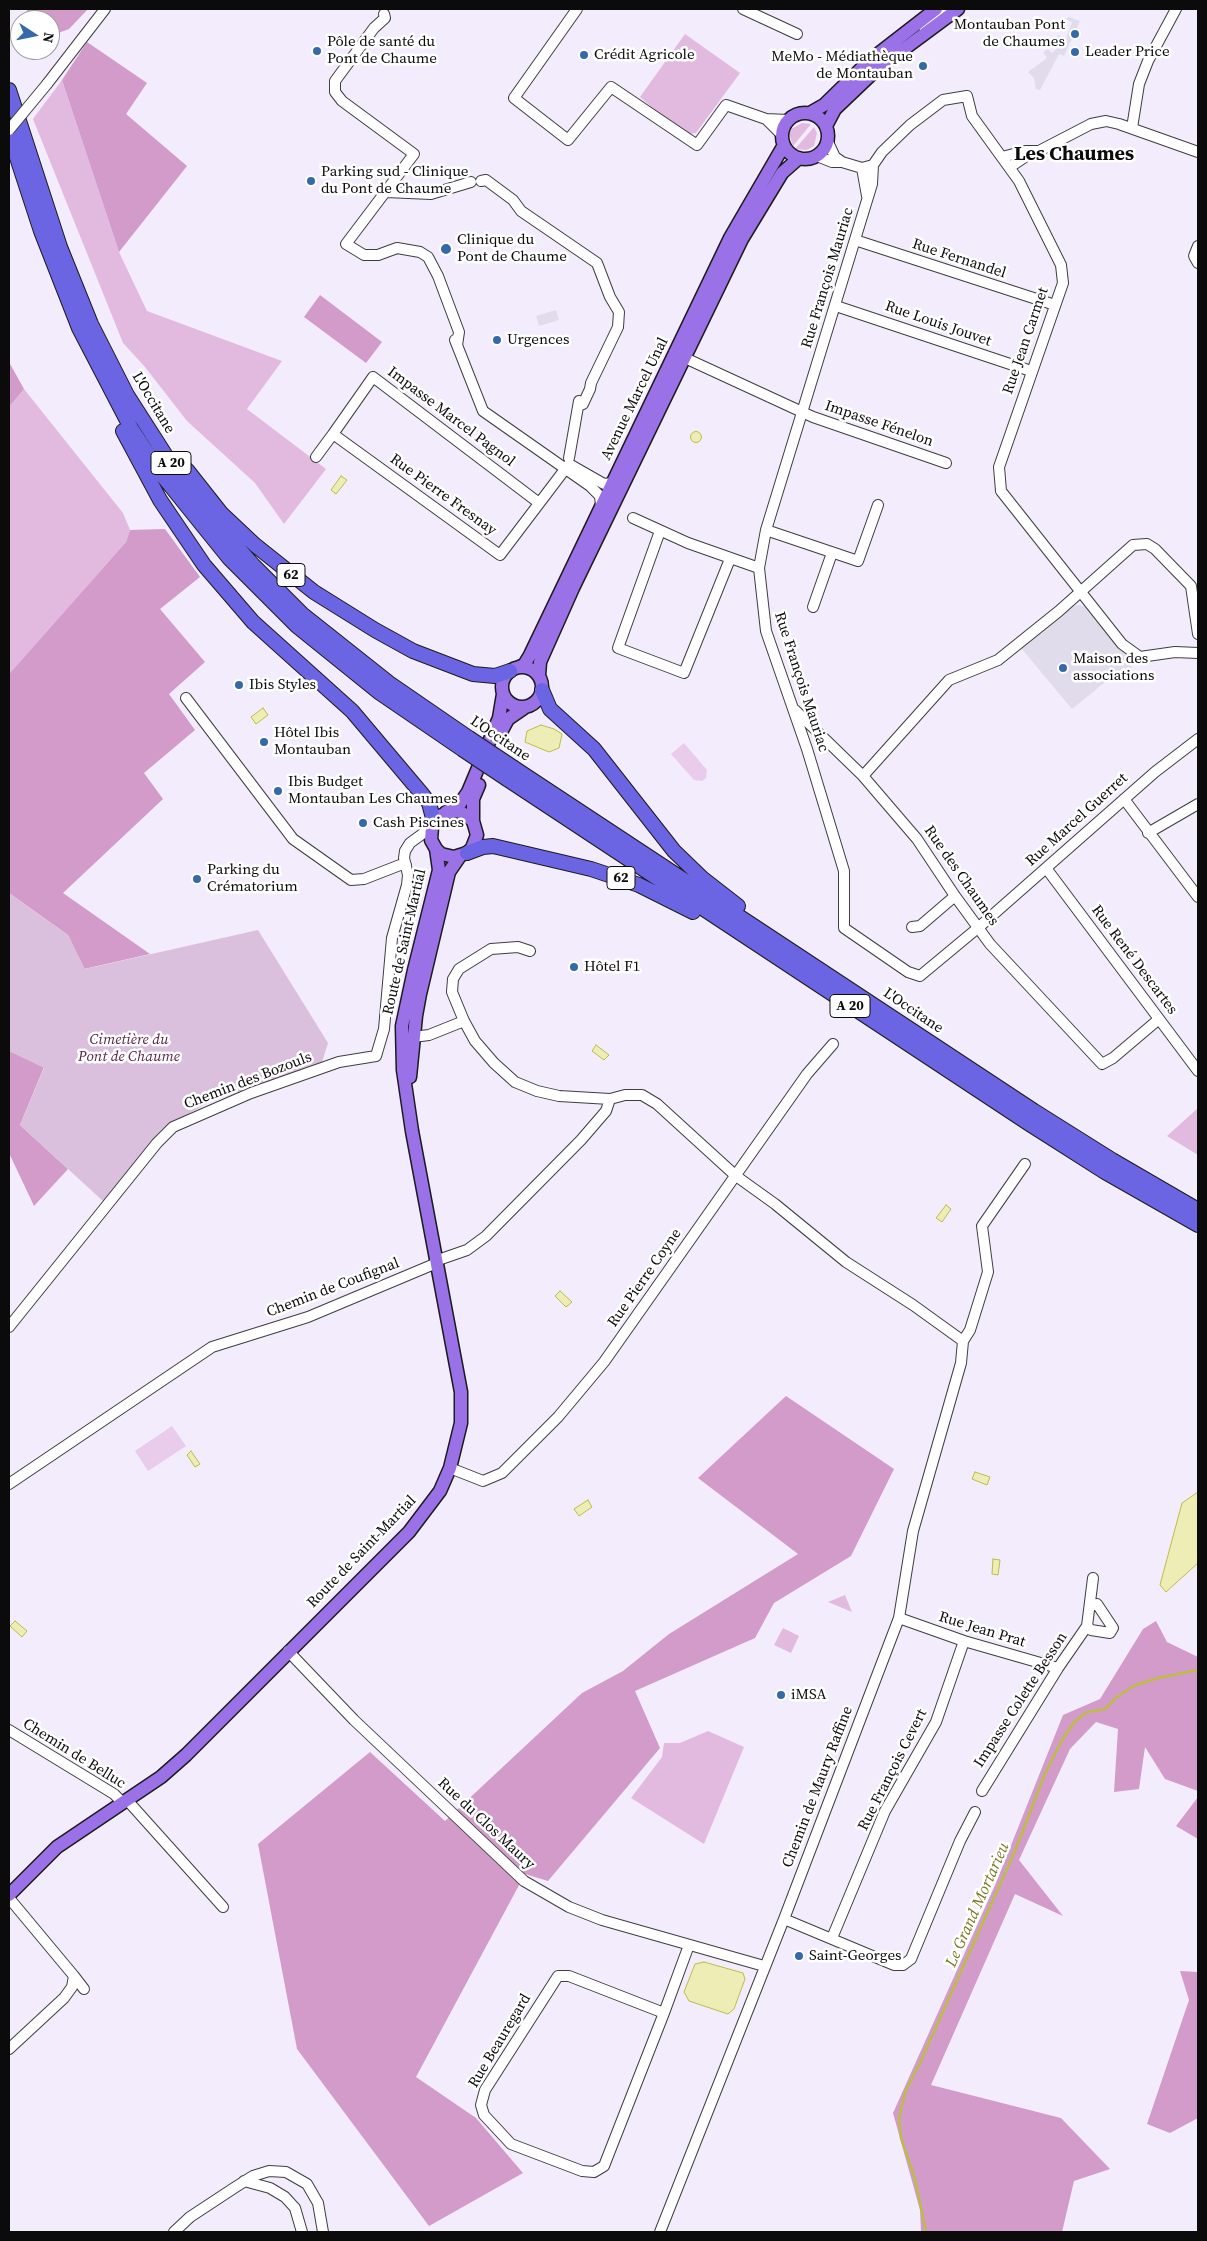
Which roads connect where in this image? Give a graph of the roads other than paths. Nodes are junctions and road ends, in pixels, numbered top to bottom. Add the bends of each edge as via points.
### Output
1 (105, 9) edge
2 (577, 9) edge
3 (743, 9) edge
4 (936, 9) edge
5 (947, 9) edge
6 (958, 9) edge
7 (1176, 9) edge
8 (386, 12) edge
9 (796, 34) dead end
10 (895, 55) junction
11 (9, 90) edge
12 (810, 113) junction
13 (766, 118) junction
14 (788, 120) junction
15 (826, 126) junction
16 (1132, 128) junction
17 (9, 131) edge
18 (783, 140) junction
19 (828, 142) junction
20 (1032, 152) junction
21 (1198, 152) edge
22 (817, 156) junction
23 (1002, 157) junction
24 (799, 158) junction
25 (842, 162) junction
26 (873, 165) junction
27 (1010, 167) junction
28 (862, 168) junction
29 (386, 192) junction
30 (868, 198) junction
31 (855, 240) junction
32 (1198, 246) edge
33 (1198, 263) edge
34 (714, 271) junction
35 (1055, 305) junction
36 (836, 306) junction
37 (685, 358) junction
38 (98, 367) junction
39 (1031, 371) junction
40 (127, 394) junction
41 (802, 412) junction
42 (333, 434) junction
43 (316, 457) dead end
44 (564, 463) junction
45 (946, 463) dead end
46 (609, 485) junction
47 (539, 503) junction
48 (878, 505) dead end
49 (601, 506) junction
50 (633, 518) dead end
51 (766, 530) junction
52 (660, 531) junction
53 (832, 553) junction
54 (730, 559) junction
55 (759, 568) junction
56 (573, 588) junction
57 (1080, 592) junction
58 (813, 607) dead end
59 (1198, 634) edge
60 (1198, 653) edge
61 (514, 669) junction
62 (539, 676) junction
63 (542, 690) junction
64 (503, 694) junction
65 (186, 698) dead end
66 (524, 708) junction
67 (793, 708) junction
68 (1198, 739) edge
69 (466, 744) junction
70 (863, 776) junction
71 (1124, 799) junction
72 (1198, 804) edge
73 (446, 812) junction
74 (473, 821) junction
75 (433, 824) junction
76 (1148, 833) junction
77 (407, 846) junction
78 (435, 848) junction
79 (463, 855) junction
80 (406, 865) junction
81 (1046, 868) junction
82 (955, 896) junction
83 (1198, 897) edge
84 (912, 926) dead end
85 (979, 927) junction
86 (766, 942) junction
87 (530, 951) dead end
88 (414, 970) junction
89 (416, 1016) junction
90 (1160, 1019) junction
91 (464, 1021) junction
92 (438, 1030) junction
93 (413, 1037) junction
94 (832, 1044) dead end
95 (1198, 1070) edge
96 (610, 1099) junction
97 (409, 1102) junction
98 (1024, 1164) dead end
99 (736, 1176) junction
100 (1198, 1210) edge
101 (1198, 1225) edge
102 (437, 1262) junction
103 (9, 1326) edge
104 (963, 1341) junction
105 (450, 1468) junction
106 (9, 1484) edge
107 (1094, 1578) dead end
108 (1090, 1606) junction
109 (899, 1618) junction
110 (1087, 1626) junction
111 (964, 1641) junction
112 (288, 1651) junction
113 (1058, 1668) junction
114 (9, 1730) edge
115 (982, 1791) dead end
116 (125, 1801) junction
117 (975, 1812) dead end
118 (9, 1897) edge
119 (223, 1907) dead end
120 (784, 1919) junction
121 (832, 1938) junction
122 (689, 1945) junction
123 (764, 1966) junction
124 (74, 1976) junction
125 (84, 1989) dead end
126 (664, 2012) junction
127 (9, 2049) edge
128 (244, 2181) junction
129 (174, 2232) edge
130 (302, 2232) edge
131 (323, 2232) edge
132 (660, 2232) edge

1 - 17 street, bridge
2 - 13 street via 514,98 568,140 611,87 697,145 726,105
3 - 9 street
4 - 12 main road via 869,61 824,105
5 - 10 street via 906,41
6 - 10 main road
7 - 16 street via 1148,61
8 - 29 street via 385,18 335,81 335,92 342,101 414,154
10 - 15 main road via 835,109
11 - 40 highway, L'Occitane / A 20 via 60,247 91,324
12 - 14 main road via 798,114
12 - 15 main road via 821,118
13 - 14 street
13 - 18 street
14 - 18 main road
15 - 19 main road
16 - 20 street via 1106,122 1090,124
16 - 21 street
17 - 38 highway, L'Occitane / A 20 via 54,268
18 - 24 main road via 788,152
18 - 34 main road, Avenue Marcel Unal
19 - 22 main road
19 - 25 street via 835,157
20 - 23 street
20 - 27 street
22 - 24 main road
22 - 25 street
23 - 26 street, Rue Jean Carmet via 972,116 967,96 944,100 910,126
23 - 27 street, Rue Jean Carmet
24 - 37 main road, Avenue Marcel Unal via 782,173 742,239
25 - 28 street
26 - 28 street
26 - 30 street, Rue François Mauriac
27 - 35 street, Rue Jean Carmet via 1062,265 1063,283
28 - 30 street, Rue François Mauriac
29 - 44 street via 346,244 364,254 378,255 396,248 420,252 428,257 438,276 453,319 451,325 457,345 483,411 544,456
29 - 44 street via 431,194 486,180 521,210 597,263 620,320 580,405
30 - 31 street, Rue François Mauriac
31 - 35 street, Rue Fernandel
31 - 36 street, Rue François Mauriac
32 - 33 street via 1194,256
34 - 37 street via 681,350 681,356
34 - 46 main road, Avenue Marcel Unal
35 - 39 street, Rue Jean Carmet
36 - 39 street, Rue Louis Jouvet
36 - 41 street, Rue François Mauriac
37 - 41 street, Impasse Fénelon
37 - 56 main road, Avenue Marcel Unal
38 - 69 highway, L'Occitane / A 20 via 131,428 162,475 198,522 262,594 338,662
38 - 75 highway via 114,413 156,491 204,566 253,622 352,711 429,803
39 - 57 street, Rue Jean Carmet via 999,467 1001,491
40 - 61 highway, 62 via 221,513 306,586 375,630 427,657 485,676
40 - 69 highway, L'Occitane / A 20 via 175,470 253,565 330,638
41 - 45 street, Impasse Fénelon
41 - 51 street, Rue François Mauriac
42 - 43 street
42 - 47 street, Rue Pierre Fresnay via 500,555
42 - 47 street, Impasse Marcel Pagnol via 373,377
44 - 46 street
44 - 47 street, Rue Pierre Fresnay
44 - 49 street via 596,490
46 - 49 main road, Avenue Marcel Unal
46 - 56 street via 612,501
48 - 53 street via 858,561
49 - 61 main road, Avenue Marcel Unal via 530,655 524,665
50 - 52 street
51 - 53 street
51 - 55 street, Rue François Mauriac
52 - 54 street
52 - 54 street via 618,648 684,673
53 - 58 street
54 - 55 street
55 - 67 street, Rue François Mauriac via 766,631
56 - 62 main road, Avenue Marcel Unal via 540,662
57 - 59 street via 1126,551 1137,544 1147,544 1191,586
57 - 60 street, Rue Jean Carmet via 1122,644 1140,657 1175,652
57 - 70 street via 998,660 949,680
61 - 62 main road via 530,668
61 - 64 main road via 503,682
62 - 63 main road
63 - 66 main road via 536,702
63 - 86 highway via 550,709 594,749 674,851 702,878 744,910
64 - 66 main road via 511,704
64 - 73 main road via 499,718 468,792 459,805
65 - 80 street via 293,839 351,880
66 - 74 main road via 508,719 503,727 473,800
67 - 70 street, Rue des Chaumes
67 - 85 street, Rue François Mauriac via 844,871 844,928 908,972 920,976
68 - 71 street, Rue Marcel Guerret via 1175,754
69 - 86 highway, L'Occitane / A 20, bridge
70 - 82 street, Rue des Chaumes via 917,839
71 - 76 street
71 - 81 street, Rue Marcel Guerret
72 - 76 street
73 - 74 main road via 461,812
73 - 75 main road
74 - 79 main road via 476,842
75 - 77 street
75 - 78 main road via 431,833
76 - 83 street
77 - 78 street via 417,843
77 - 80 street, Chemin des Bozouls
78 - 79 main road via 447,856
78 - 88 main road, Route de Saint-Martial via 439,870
79 - 86 highway, 62 via 493,846 615,876 680,904 721,929
79 - 89 main road, Route de Saint-Martial via 449,872
80 - 103 street, Chemin des Bozouls via 407,885 394,927 384,1029 376,1056 339,1062 312,1071 173,1127
81 - 85 street, Rue Marcel Guerret
81 - 90 street, Rue René Descartes
82 - 84 street via 920,926
82 - 85 street, Rue des Chaumes
85 - 90 street, Rue des Chaumes via 990,944 1102,1064
86 - 100 highway, L'Occitane / A 20 via 1088,1146
86 - 101 highway, L'Occitane / A 20 via 1028,1123
87 - 91 street via 518,947 491,949 460,969 453,979 452,992
88 - 93 main road via 407,1028
88 - 97 main road, Route de Saint-Martial via 402,1026 403,1070
89 - 92 street via 422,1027
89 - 93 main road, Route de Saint-Martial
90 - 95 street, Rue René Descartes
91 - 92 street
91 - 96 street via 475,1041 515,1082 560,1096
92 - 93 street
93 - 97 main road, Route de Saint-Martial
94 - 99 street, Rue Pierre Coyne via 807,1074
96 - 99 street via 642,1095 657,1104
96 - 102 street, Chemin de Coufignal via 606,1111 581,1140 486,1236 467,1250
97 - 102 main road, Route de Saint-Martial
98 - 104 street, Chemin de Maury Raffine via 982,1226 988,1272 970,1330
99 - 104 street via 846,1262
99 - 105 street, Rue Pierre Coyne via 604,1362 558,1417 502,1473 483,1481
102 - 105 main road, Route de Saint-Martial via 460,1392 461,1423
102 - 106 street, Chemin de Coufignal via 308,1317 212,1348
104 - 109 street, Chemin de Maury Raffine via 961,1363 913,1531
105 - 112 main road, Route de Saint-Martial via 440,1491 409,1532
107 - 108 street, Impasse Colette Besson
108 - 110 street, Impasse Colette Besson
108 - 110 street, Impasse Colette Besson via 1097,1604 1113,1628 1110,1633 1091,1630
109 - 111 street, Rue Jean Prat
109 - 120 street, Chemin de Maury Raffine
110 - 113 street, Impasse Colette Besson
111 - 113 street, Rue Jean Prat
111 - 121 street, Rue François Cevert via 936,1722 885,1811
112 - 116 main road, Route de Saint-Martial via 186,1755 161,1777
112 - 122 street, Rue du Clos Maury via 354,1720 524,1881 569,1907 602,1920
113 - 115 street, Impasse Colette Besson
114 - 116 street, Chemin de Belluc
116 - 118 main road, Route de Saint-Martial via 58,1847
116 - 119 street, Chemin de Belluc
117 - 121 street via 911,1960 903,1965 894,1965
118 - 124 street
120 - 121 street
120 - 123 street, Chemin de Maury Raffine
122 - 123 street, Rue du Clos Maury
122 - 126 street, Rue Beauregard
123 - 132 street, Chemin de Maury Raffine
124 - 125 street
124 - 127 street via 72,1987 64,1998
126 - 126 street, Rue Beauregard via 604,2166 594,2172 582,2171 511,2144 484,2115 481,2105 486,2090 558,1976 569,1976
128 - 129 street via 190,2217
128 - 130 street via 270,2188 285,2197 295,2208
128 - 131 street via 269,2171 286,2172 300,2178 318,2203

